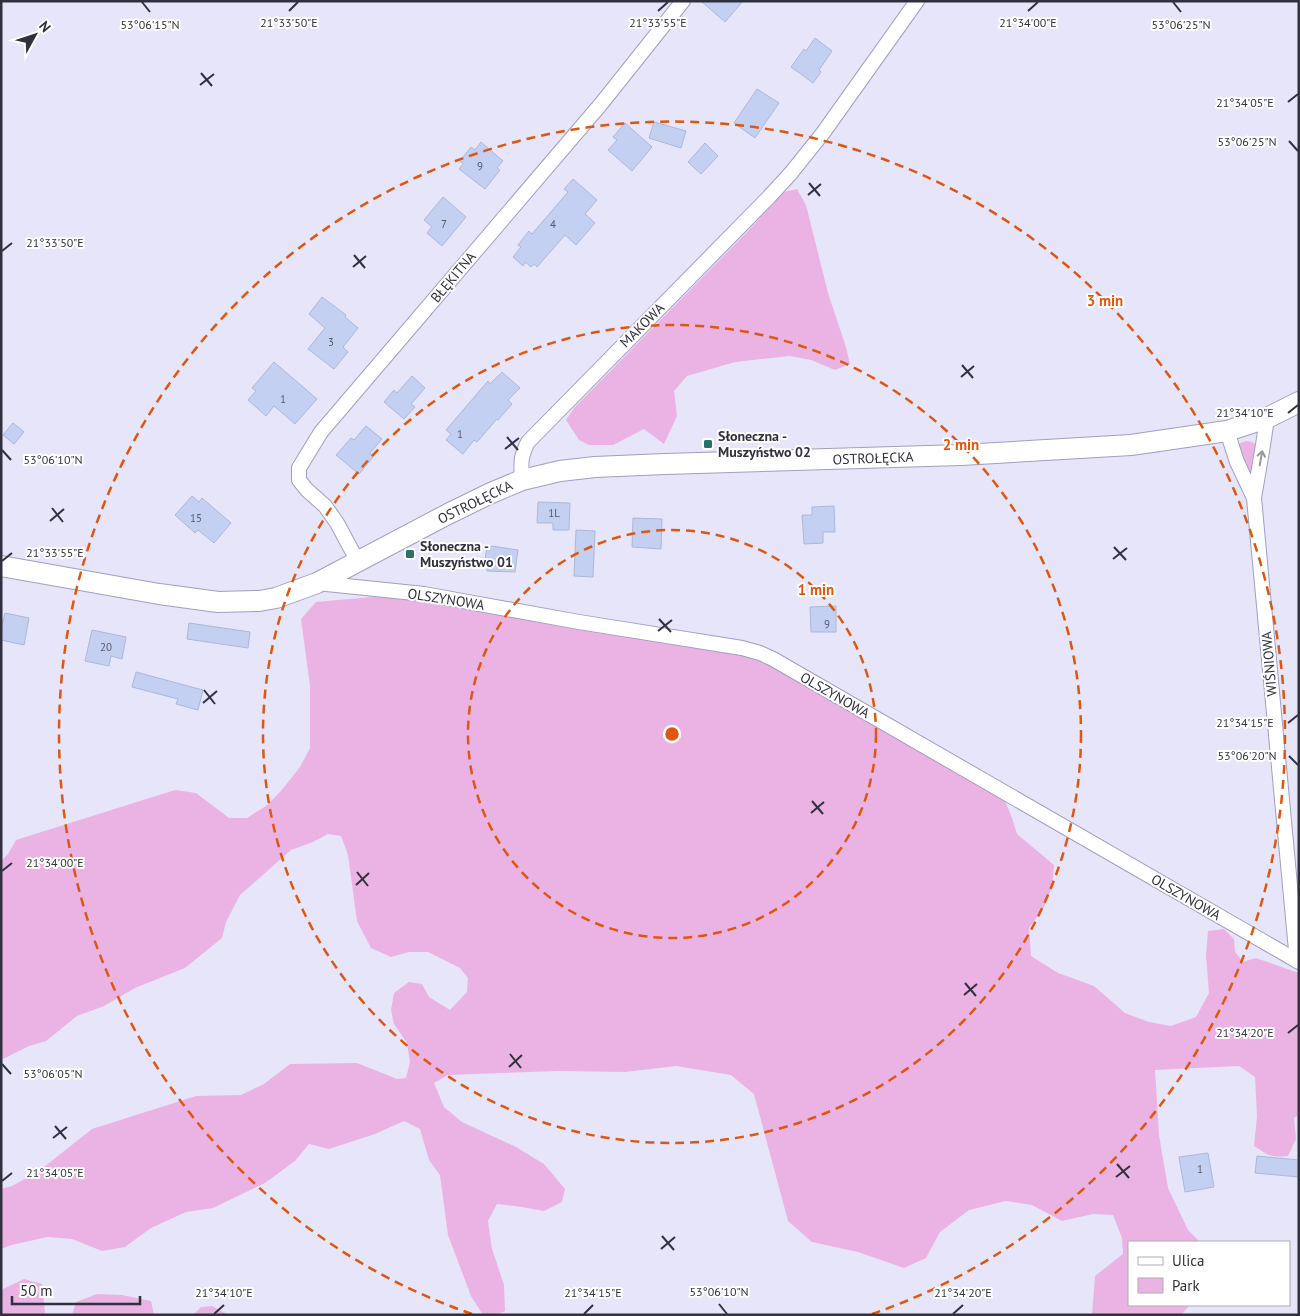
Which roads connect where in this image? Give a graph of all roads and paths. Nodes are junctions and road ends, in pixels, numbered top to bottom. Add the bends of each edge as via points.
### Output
1 (683, 1) edge
2 (918, 1) edge
3 (1299, 402) edge
4 (1266, 418) junction
5 (1226, 431) junction
6 (522, 480) junction
7 (1254, 498) junction
8 (358, 562) junction
9 (1, 566) edge
10 (317, 583) junction
11 (1298, 962) edge

1 - 8 street, BŁĘKITNA via 601,104 321,432 299,468 300,480 325,506
2 - 6 street, MAKOWA via 823,133 784,180 528,442 520,461
3 - 4 street, OSTROŁĘCKA
4 - 5 street, OSTROŁĘCKA
7 -> 4 street
5 - 6 street, OSTROŁĘCKA via 1131,445 961,455 595,467
5 - 7 street, WIŚNIOWA
6 - 8 street, OSTROŁĘCKA via 448,514
7 - 11 street, WIŚNIOWA
8 - 10 street, OSTROŁĘCKA
9 - 10 street, OSTROŁĘCKA via 218,602 276,598
10 - 11 street, OLSZYNOWA via 424,594 760,653

